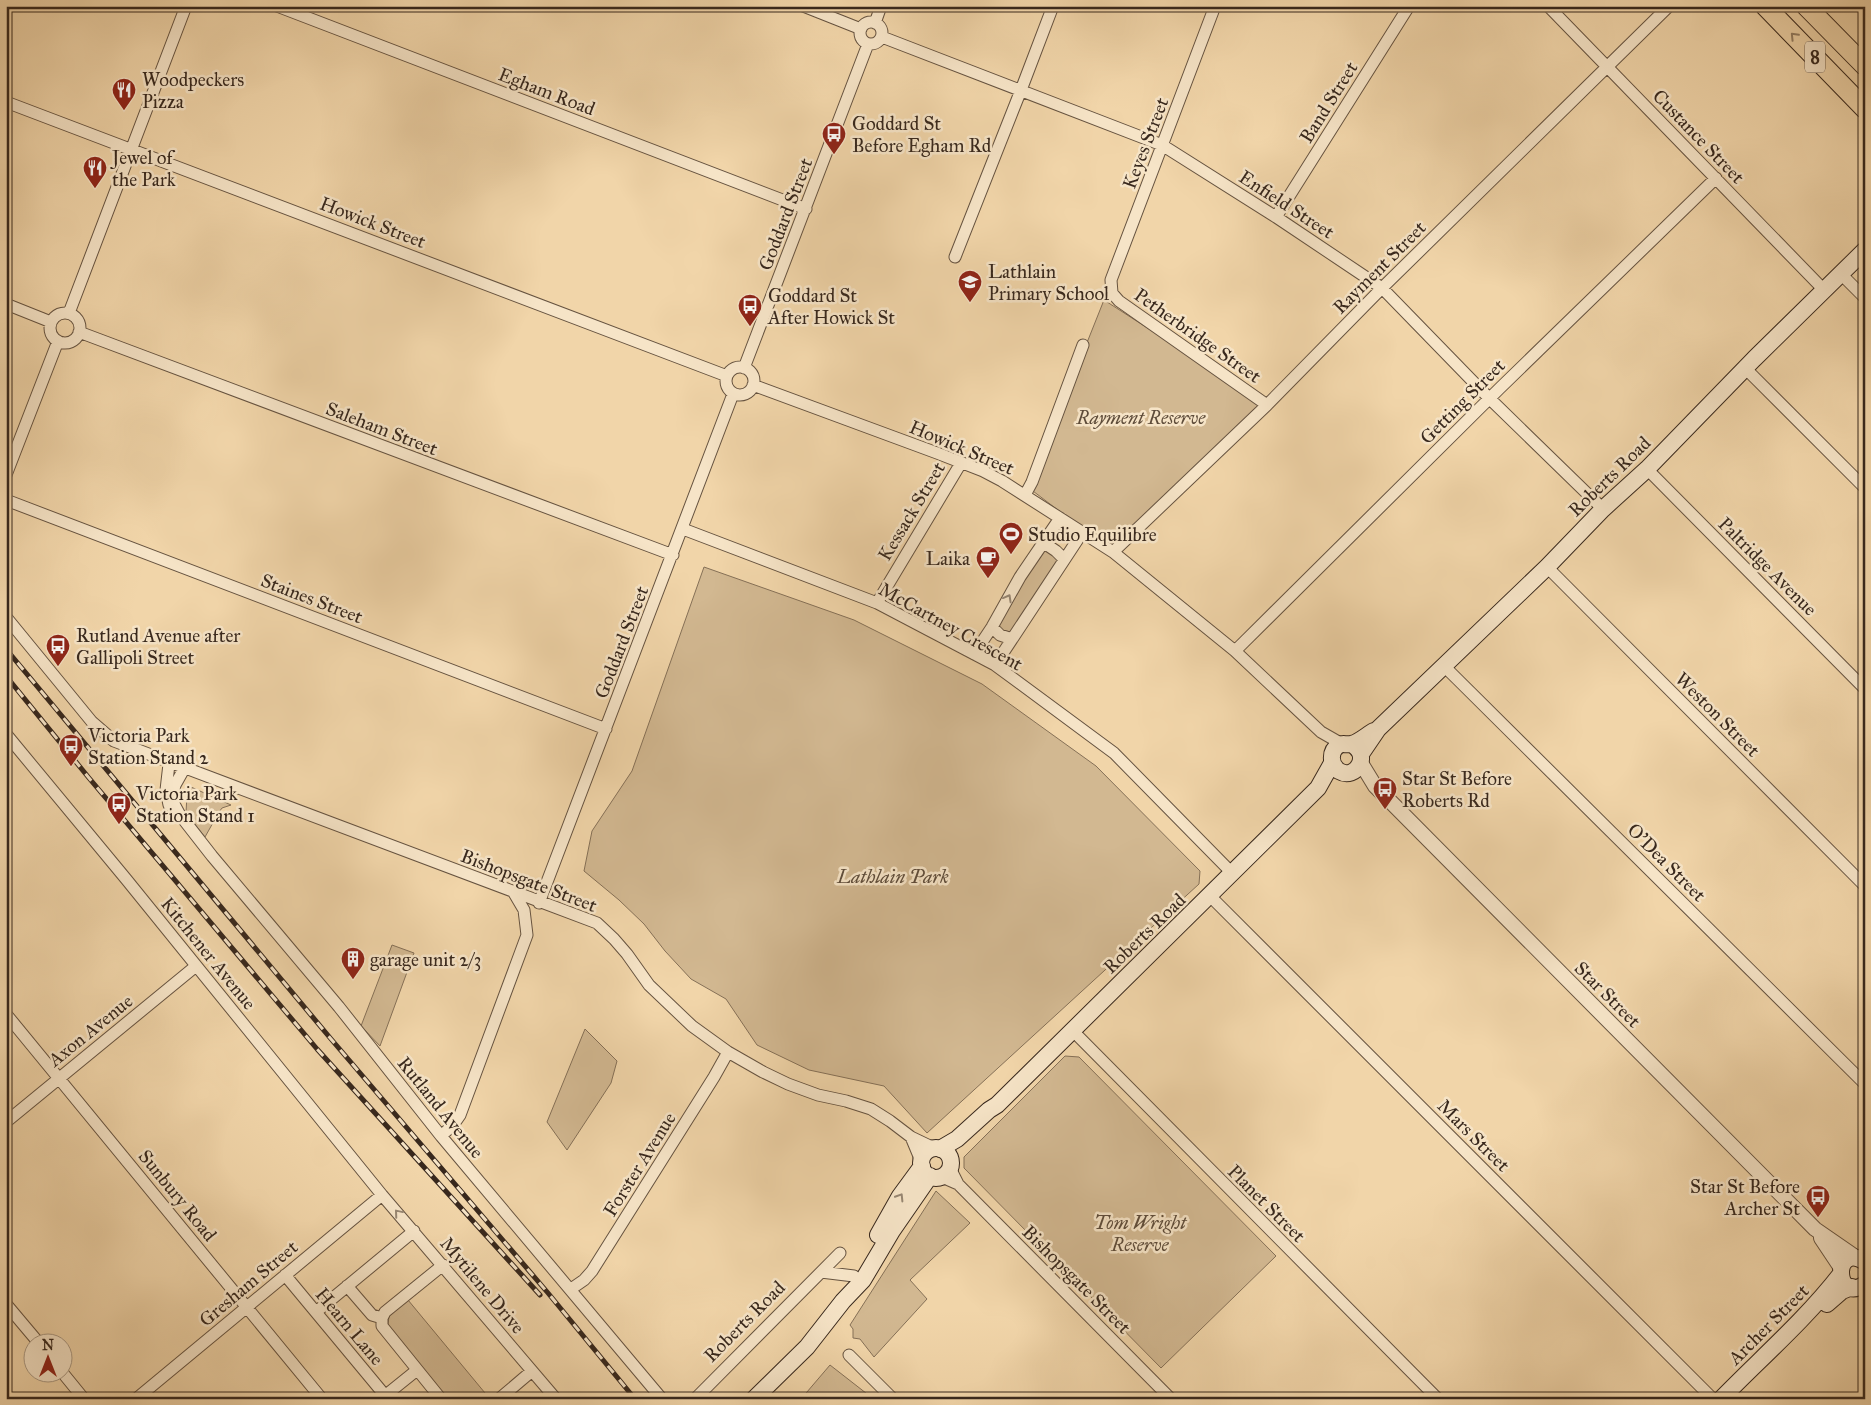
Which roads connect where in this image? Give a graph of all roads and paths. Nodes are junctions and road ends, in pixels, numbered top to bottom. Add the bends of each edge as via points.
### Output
1 (186, 6) edge
2 (277, 6) edge
3 (803, 6) edge
4 (881, 6) edge
5 (1053, 6) edge
6 (1215, 6) edge
7 (1409, 6) edge
8 (1548, 6) edge
9 (1669, 6) edge
10 (1765, 6) edge
11 (1806, 6) edge
12 (875, 23) junction
13 (861, 29) junction
14 (882, 37) junction
15 (868, 44) junction
16 (1865, 66) edge
17 (1607, 67) junction
18 (1021, 90) junction
19 (6, 102) edge
20 (1865, 109) edge
21 (1162, 145) junction
22 (132, 149) junction
23 (1716, 178) junction
24 (806, 208) junction
25 (1276, 217) junction
26 (1865, 250) edge
27 (955, 257) dead end
28 (1841, 274) junction
29 (1382, 288) junction
30 (1824, 290) junction
31 (1112, 293) joint
32 (1865, 298) edge
33 (6, 304) edge
34 (69, 314) junction
35 (51, 322) junction
36 (79, 332) junction
37 (58, 341) junction
38 (1083, 345) dead end
39 (744, 368) junction
40 (1745, 368) junction
41 (726, 376) junction
42 (753, 385) junction
43 (733, 394) junction
44 (1489, 398) junction
45 (1267, 405) junction
46 (961, 463) junction
47 (1646, 469) junction
48 (6, 475) edge
49 (1865, 488) edge
50 (1025, 495) junction
51 (6, 500) edge
52 (1602, 510) junction
53 (1060, 518) junction
54 (683, 529) junction
55 (1082, 533) junction
56 (1044, 543) junction
57 (1113, 552) junction
58 (673, 555) junction
59 (1064, 559) junction
60 (1547, 567) junction
61 (877, 603) junction
62 (6, 617) edge
63 (992, 627) junction
64 (1012, 639) junction
65 (1235, 651) junction
66 (974, 654) junction
67 (994, 666) junction
68 (1444, 666) junction
69 (1865, 689) edge
70 (606, 729) junction
71 (6, 734) edge
72 (1347, 759) junction
73 (169, 764) junction
74 (184, 769) junction
75 (195, 834) junction
76 (1233, 874) junction
77 (1865, 886) edge
78 (514, 893) junction
79 (1210, 896) junction
80 (539, 903) junction
81 (196, 966) junction
82 (6, 1014) edge
83 (1073, 1031) junction
84 (728, 1052) junction
85 (59, 1078) junction
86 (1865, 1084) edge
87 (997, 1105) junction
88 (6, 1122) edge
89 (441, 1136) junction
90 (911, 1137) junction
91 (937, 1149) junction
92 (936, 1169) junction
93 (382, 1195) junction
94 (1815, 1229) junction
95 (414, 1231) junction
96 (840, 1254) dead end
97 (1862, 1258) edge
98 (443, 1265) junction
99 (821, 1272) junction
100 (1840, 1272) junction
101 (285, 1275) junction
102 (854, 1276) junction
103 (347, 1286) junction
104 (1860, 1287) edge
105 (571, 1290) junction
106 (843, 1301) junction
107 (6, 1304) edge
108 (247, 1307) junction
109 (316, 1312) junction
110 (382, 1318) junction
111 (30, 1332) edge
112 (849, 1355) dead end
113 (417, 1370) junction
114 (532, 1371) junction
115 (70, 1382) edge
116 (385, 1398) edge
117 (84, 1399) edge
118 (136, 1399) edge
119 (322, 1399) edge
120 (441, 1399) edge
121 (499, 1399) edge
122 (556, 1399) edge
123 (662, 1399) edge
124 (695, 1399) edge
125 (754, 1399) edge
126 (893, 1399) edge
127 (1171, 1399) edge
128 (1438, 1399) edge
129 (1714, 1399) edge
130 (1721, 1399) edge
131 (1731, 1399) edge

1 - 22 street
2 - 24 street, Egham Road
3 - 13 street
4 - 12 street
5 - 18 street
6 - 21 street, Keyes Street
7 - 25 street, Band Street
8 - 17 street, Custance Street
9 - 17 street, Rayment Street
20 -> 10 highway, 8
11 - 16 highway, 8
12 - 13 street via 865,24
12 - 14 street via 880,27
13 - 15 street via 860,36
14 - 15 street via 874,44
14 - 18 street, Enfield Street
15 - 24 street, Goddard Street
17 - 23 street, Custance Street
17 - 29 street, Rayment Street
18 - 21 street, Enfield Street
18 - 27 street
19 - 22 street, Howick Street
21 - 25 street, Enfield Street
21 - 31 street, Keyes Street via 1111,280
22 - 34 street
22 - 41 street, Howick Street
23 - 30 street, Custance Street
23 - 44 street, Getting Street
24 - 39 street, Goddard Street
25 - 29 street, Enfield Street
26 - 28 main road, Roberts Road
28 - 30 main road, Roberts Road
28 - 32 street
29 - 44 street, Enfield Street
29 - 45 street, Rayment Street
30 - 40 main road, Roberts Road
31 - 45 street, Petherbridge Street via 1118,301
33 - 35 street
34 - 35 street via 58,314
34 - 36 street via 78,321
35 - 37 street via 51,333
36 - 37 street via 70,341
36 - 58 street, Saleham Street
37 - 48 street
38 - 50 street
39 - 41 street via 732,369
39 - 42 street via 752,373
40 - 47 main road, Roberts Road
40 - 49 street
41 - 43 street via 727,388
42 - 43 street via 745,394
42 - 46 street, Howick Street
43 - 54 street, Goddard Street
44 - 52 street, Enfield Street
44 - 65 street, Getting Street
45 - 57 street, Rayment Street
46 - 50 street, Howick Street
46 - 61 street, Kessack Street
47 - 52 main road, Roberts Road
47 - 69 street, Paltridge Avenue
50 - 53 street, Howick Street
51 - 70 street, Staines Street
52 - 60 main road, Roberts Road
53 - 55 street, Howick Street
53 - 56 street
54 - 58 street, Goddard Street
54 - 61 street, McCartney Crescent
55 - 57 street, Howick Street
55 - 59 street
56 - 59 street
63 -> 56 street via 1020,577
57 - 65 street, Howick Street
58 - 70 street, Goddard Street
59 - 64 street
60 - 68 main road, Roberts Road
60 - 77 street, Weston Street
61 - 66 street, McCartney Crescent
62 - 73 street, Bishopsgate Street via 92,722 114,742
63 - 64 street via 1000,635
63 - 66 street
64 - 67 street
65 - 72 street, Howick Street
66 - 67 street, McCartney Crescent
67 - 76 street, McCartney Crescent via 1114,753
68 - 72 main road, Roberts Road
68 - 86 street, O'Dea Street
70 - 80 street, Goddard Street
71 - 81 street, Kitchener Avenue
72 - 76 main road, Roberts Road
72 - 94 street, Star Street
73 - 74 street, Bishopsgate Street
73 - 75 street, Rutland Avenue via 166,790 169,804 176,819
74 - 75 street, Rutland Avenue via 175,785 173,802
74 - 78 street, Bishopsgate Street
75 - 89 street, Rutland Avenue
76 - 79 main road, Roberts Road
78 - 80 street, Bishopsgate Street
78 - 89 street via 524,910 527,936 460,1115
79 - 83 main road, Roberts Road
79 - 129 street, Mars Street
80 - 84 street, Bishopsgate Street via 597,924 627,954 649,985 692,1026
81 - 85 street, Axon Avenue
81 - 93 street, Kitchener Avenue
82 - 85 street, Sunbury Road
83 - 87 main road, Roberts Road
83 - 128 street, Planet Street
84 - 90 street, Bishopsgate Street via 788,1084 871,1109
84 - 105 street, Forster Avenue via 592,1271
85 - 88 street, Axon Avenue
85 - 108 street, Sunbury Road
87 - 91 main road, Roberts Road via 957,1139
87 - 92 main road, Roberts Road via 997,1114 989,1123
89 - 105 street, Rutland Avenue
90 - 91 street, Bishopsgate Street
90 - 92 street, Bishopsgate Street
91 - 92 main road, Roberts Road via 927,1151
91 - 92 main road via 949,1156
102 -> 92 main road, Roberts Road via 900,1196
92 - 106 main road, Roberts Road via 892,1231 863,1280
92 - 127 street, Bishopsgate Street via 958,1184
95 -> 93 street, Mytilene Drive
93 - 101 street, Gresham Street
94 - 97 street, Star Street
94 - 100 street, Star Street
95 - 98 street, Mytilene Drive
95 - 103 street
96 - 99 street, Roberts Road
97 - 100 main road via 1847,1260
98 - 110 street via 385,1312
98 - 114 street, Mytilene Drive
99 - 102 street
99 - 124 street, Roberts Road
100 - 104 main road via 1844,1283
100 - 130 main road, Archer Street via 1828,1292
101 - 108 street, Gresham Street
101 - 109 street, Hearn Lane
102 - 106 main road, Roberts Road
103 - 109 street
103 - 110 street via 372,1315
104 - 131 main road, Archer Street via 1842,1291 1831,1300
105 - 123 street, Rutland Avenue
106 - 125 main road, Roberts Road via 806,1347
107 - 111 street
108 - 118 street, Gresham Street
108 - 119 street, Sunbury Road
109 - 116 street, Hearn Lane
110 - 113 street via 382,1326
112 - 126 street
113 - 116 street
113 - 120 street
114 - 121 street
114 - 122 street, Mytilene Drive
115 - 117 street

